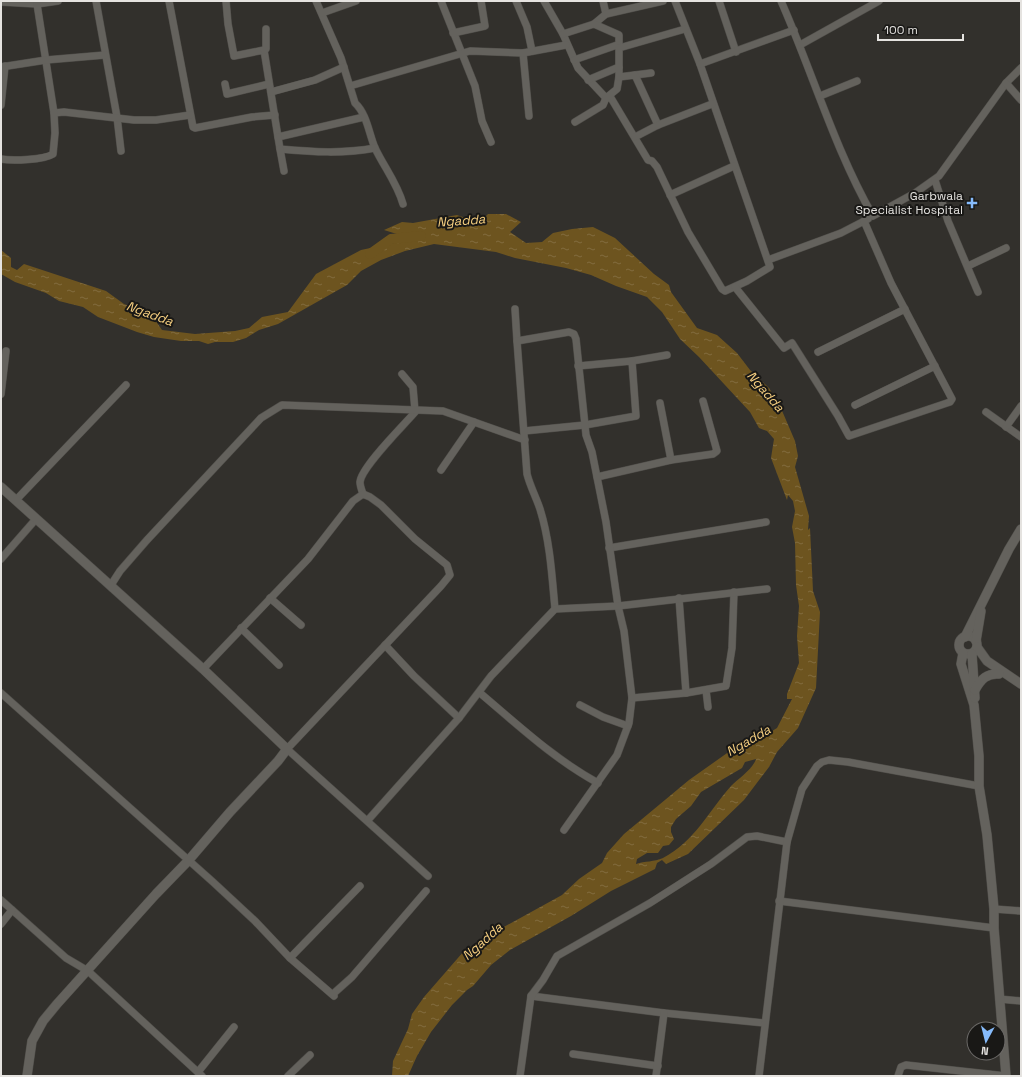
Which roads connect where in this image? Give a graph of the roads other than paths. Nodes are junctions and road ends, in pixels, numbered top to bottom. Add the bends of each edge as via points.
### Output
1 (58, 1) edge
2 (96, 1) edge
3 (168, 1) edge
4 (226, 1) edge
5 (316, 1) edge
6 (356, 1) edge
7 (441, 1) edge
8 (481, 1) edge
9 (516, 1) edge
10 (544, 1) edge
11 (602, 1) edge
12 (663, 1) edge
13 (675, 1) edge
14 (719, 1) edge
15 (781, 1) edge
16 (879, 1) edge
17 (1, 2) edge
18 (37, 4) junction
19 (322, 13) junction
20 (606, 14) junction
21 (594, 24) junction
22 (266, 29) dead end
23 (685, 29) junction
24 (794, 30) junction
25 (453, 33) junction
26 (563, 34) junction
27 (566, 45) junction
28 (800, 45) junction
29 (619, 48) junction
30 (264, 50) junction
31 (532, 51) junction
32 (736, 52) junction
33 (523, 53) junction
34 (461, 54) junction
35 (106, 55) junction
36 (46, 60) junction
37 (574, 60) junction
38 (700, 64) junction
39 (3, 67) edge
40 (344, 67) junction
41 (619, 67) junction
42 (1021, 68) edge
43 (651, 72) dead end
44 (635, 75) junction
45 (619, 77) junction
46 (588, 80) junction
47 (857, 81) dead end
48 (1006, 83) junction
49 (225, 84) dead end
50 (270, 84) junction
51 (350, 86) junction
52 (271, 92) junction
53 (820, 96) junction
54 (606, 98) junction
55 (1021, 100) edge
56 (712, 104) junction
57 (1, 105) edge
58 (54, 113) junction
59 (190, 115) junction
60 (275, 115) junction
61 (364, 116) junction
62 (529, 116) dead end
63 (117, 117) junction
64 (575, 122) dead end
65 (658, 125) junction
66 (278, 137) junction
67 (635, 137) junction
68 (491, 142) dead end
69 (375, 148) junction
70 (280, 149) junction
71 (121, 152) dead end
72 (1, 159) edge
73 (734, 166) junction
74 (284, 170) dead end
75 (935, 180) junction
76 (670, 195) junction
77 (403, 204) dead end
78 (873, 216) junction
79 (864, 221) junction
80 (1006, 248) dead end
81 (768, 260) junction
82 (968, 266) junction
83 (734, 287) junction
84 (978, 292) dead end
85 (515, 309) dead end
86 (905, 309) junction
87 (517, 341) junction
88 (6, 351) dead end
89 (818, 352) dead end
90 (667, 355) dead end
91 (632, 361) junction
92 (578, 366) junction
93 (935, 366) junction
94 (402, 374) dead end
95 (126, 385) dead end
96 (1, 394) edge
97 (703, 401) dead end
98 (660, 403) dead end
99 (855, 405) dead end
100 (1021, 406) edge
101 (415, 411) junction
102 (986, 412) dead end
103 (474, 422) junction
104 (584, 425) junction
105 (1006, 427) junction
106 (524, 431) junction
107 (1021, 438) edge
108 (525, 440) junction
109 (671, 460) junction
110 (441, 470) dead end
111 (597, 477) junction
112 (1, 487) edge
113 (363, 494) junction
114 (16, 500) junction
115 (36, 520) junction
116 (766, 522) dead end
117 (1021, 530) edge
118 (610, 548) junction
119 (1, 559) edge
120 (111, 585) junction
121 (767, 589) dead end
122 (734, 592) junction
123 (270, 598) junction
124 (679, 598) junction
125 (982, 601) junction
126 (618, 606) junction
127 (555, 609) junction
128 (301, 625) dead end
129 (241, 628) junction
130 (965, 637) junction
131 (385, 645) junction
132 (973, 650) junction
133 (279, 665) dead end
134 (203, 669) junction
135 (999, 674) junction
136 (1009, 676) junction
137 (1021, 684) edge
138 (706, 690) junction
139 (975, 690) junction
140 (480, 693) junction
141 (686, 693) junction
142 (1, 694) edge
143 (632, 698) junction
144 (580, 705) dead end
145 (974, 705) junction
146 (708, 707) dead end
147 (459, 718) junction
148 (628, 726) junction
149 (287, 749) junction
150 (598, 783) junction
151 (979, 786) junction
152 (368, 820) junction
153 (564, 830) dead end
154 (787, 842) junction
155 (188, 861) junction
156 (428, 876) dead end
157 (360, 886) dead end
158 (426, 891) dead end
159 (1, 900) edge
160 (779, 901) junction
161 (994, 909) junction
162 (12, 910) junction
163 (1021, 911) edge
164 (1, 924) edge
165 (994, 928) junction
166 (290, 958) junction
167 (88, 970) junction
168 (531, 996) junction
169 (999, 999) junction
170 (1021, 1001) edge
171 (664, 1013) junction
172 (765, 1023) junction
173 (234, 1027) dead end
174 (574, 1054) dead end
175 (310, 1055) dead end
176 (658, 1066) junction
177 (200, 1074) edge
178 (26, 1076) edge
179 (288, 1076) edge
180 (520, 1076) edge
181 (656, 1076) edge
182 (758, 1076) edge
183 (898, 1076) edge
184 (1006, 1076) edge

1 - 18 street
2 - 35 street
3 - 59 street
4 - 30 street via 234,56
5 - 19 street
6 - 19 street
7 - 25 street
8 - 25 street via 485,26
9 - 31 street via 527,27
10 - 26 street
11 - 20 street
12 - 20 street
13 - 23 street
14 - 32 street
15 - 24 street
16 - 28 street
17 - 18 street
18 - 36 street
19 - 40 street
20 - 21 street
21 - 26 street
21 - 29 street via 619,35
22 - 30 street
23 - 29 street
23 - 38 street
24 - 28 street
24 - 32 street
25 - 34 street
26 - 27 street
27 - 31 street
27 - 37 street
28 - 53 street
29 - 37 street via 617,45
29 - 41 street
30 - 50 street
31 - 33 street
32 - 38 street
33 - 34 street via 482,50
33 - 62 street
34 - 51 street
34 - 68 street via 475,86 482,121
35 - 36 street
35 - 63 street
36 - 39 street
36 - 58 street
37 - 46 street
38 - 56 street
39 - 57 street
40 - 51 street
40 - 52 street via 315,80
41 - 45 street
41 - 46 street
42 - 48 street
43 - 44 street
44 - 45 street
44 - 65 street
45 - 54 street via 617,89
46 - 54 street
47 - 53 street
48 - 55 street
48 - 75 street
49 - 50 street via 227,94
50 - 52 street
51 - 61 street via 355,103 361,108
52 - 60 street
53 - 78 street via 842,152
54 - 64 street via 603,105
54 - 67 street via 611,98
56 - 65 street
56 - 73 street
58 - 63 street
58 - 72 street via 53,154 29,159
59 - 60 street via 195,128
59 - 63 street via 156,120
60 - 66 street
61 - 66 street
61 - 69 street
63 - 71 street
65 - 67 street
66 - 70 street
67 - 76 street via 648,160 652,160 657,167
69 - 70 street via 326,153
69 - 77 street via 385,169 398,187
70 - 74 street
73 - 76 street
73 - 81 street
75 - 78 street
75 - 82 street via 948,221
76 - 83 street via 688,232 722,289 725,291
78 - 79 street
79 - 81 street via 841,233
79 - 86 street
80 - 82 street
81 - 83 street via 770,268
82 - 84 street
83 - 93 street via 784,348 792,343 849,436 950,402 952,399
85 - 87 street
86 - 89 street
86 - 93 street
87 - 92 street via 562,332 574,334
87 - 106 street
88 - 96 street
90 - 91 street
91 - 92 street
91 - 104 street via 636,416
92 - 104 street
93 - 99 street
94 - 101 street via 411,383
95 - 114 street
97 - 109 street via 716,451 713,454
98 - 109 street
100 - 105 street
101 - 103 street via 443,411
101 - 113 street via 366,470 360,482
101 - 120 street via 282,405 273,410 261,418 147,540
102 - 105 street
103 - 108 street
103 - 110 street
104 - 106 street
104 - 111 street
105 - 107 street
106 - 108 street
108 - 127 street via 527,474 540,509 552,566
109 - 111 street
111 - 118 street
112 - 114 street
113 - 123 street via 353,501 308,559
113 - 131 street via 381,504 414,539 447,565 450,575
114 - 115 street
115 - 119 street
115 - 120 street
116 - 118 street
117 - 125 street
118 - 126 street
120 - 134 street
121 - 122 street
122 - 124 street
122 - 138 street via 732,648 726,686
123 - 128 street
123 - 129 street
124 - 126 street
124 - 141 street
125 - 130 street
125 - 132 street
126 - 127 street
126 - 143 street via 624,631
127 - 140 street via 491,676
129 - 133 street
129 - 134 street
130 - 132 street via 972,637
130 - 132 street via 959,644
131 - 147 street
131 - 149 street
132 - 135 street via 976,662
132 - 136 street
132 - 139 street
132 - 145 street via 961,664
134 - 149 street
135 - 136 street
135 - 139 street via 985,677
136 - 137 street
138 - 141 street
138 - 146 street
139 - 145 street
140 - 147 street
140 - 150 street via 528,735 577,772
141 - 143 street
142 - 155 street
143 - 148 street
144 - 148 street
145 - 151 street
147 - 152 street
148 - 150 street via 617,755
149 - 152 street
149 - 155 street
150 - 153 street
151 - 154 street via 848,762 822,762 802,789
151 - 161 street via 987,835
152 - 156 street
154 - 160 street
154 - 168 street via 757,836 747,837 711,864 650,903 557,956
155 - 166 street via 255,921
155 - 167 street
157 - 166 street
158 - 166 street via 334,995
159 - 162 street
160 - 165 street
160 - 172 street
161 - 163 street
161 - 165 street
162 - 164 street
162 - 167 street via 66,958
165 - 169 street
167 - 177 street
167 - 178 street via 43,1021 32,1041
168 - 171 street
168 - 180 street
169 - 170 street
169 - 184 street
171 - 172 street
171 - 176 street
172 - 182 street
173 - 177 street
174 - 176 street
175 - 179 street
176 - 181 street
183 - 184 street via 901,1067 906,1065

